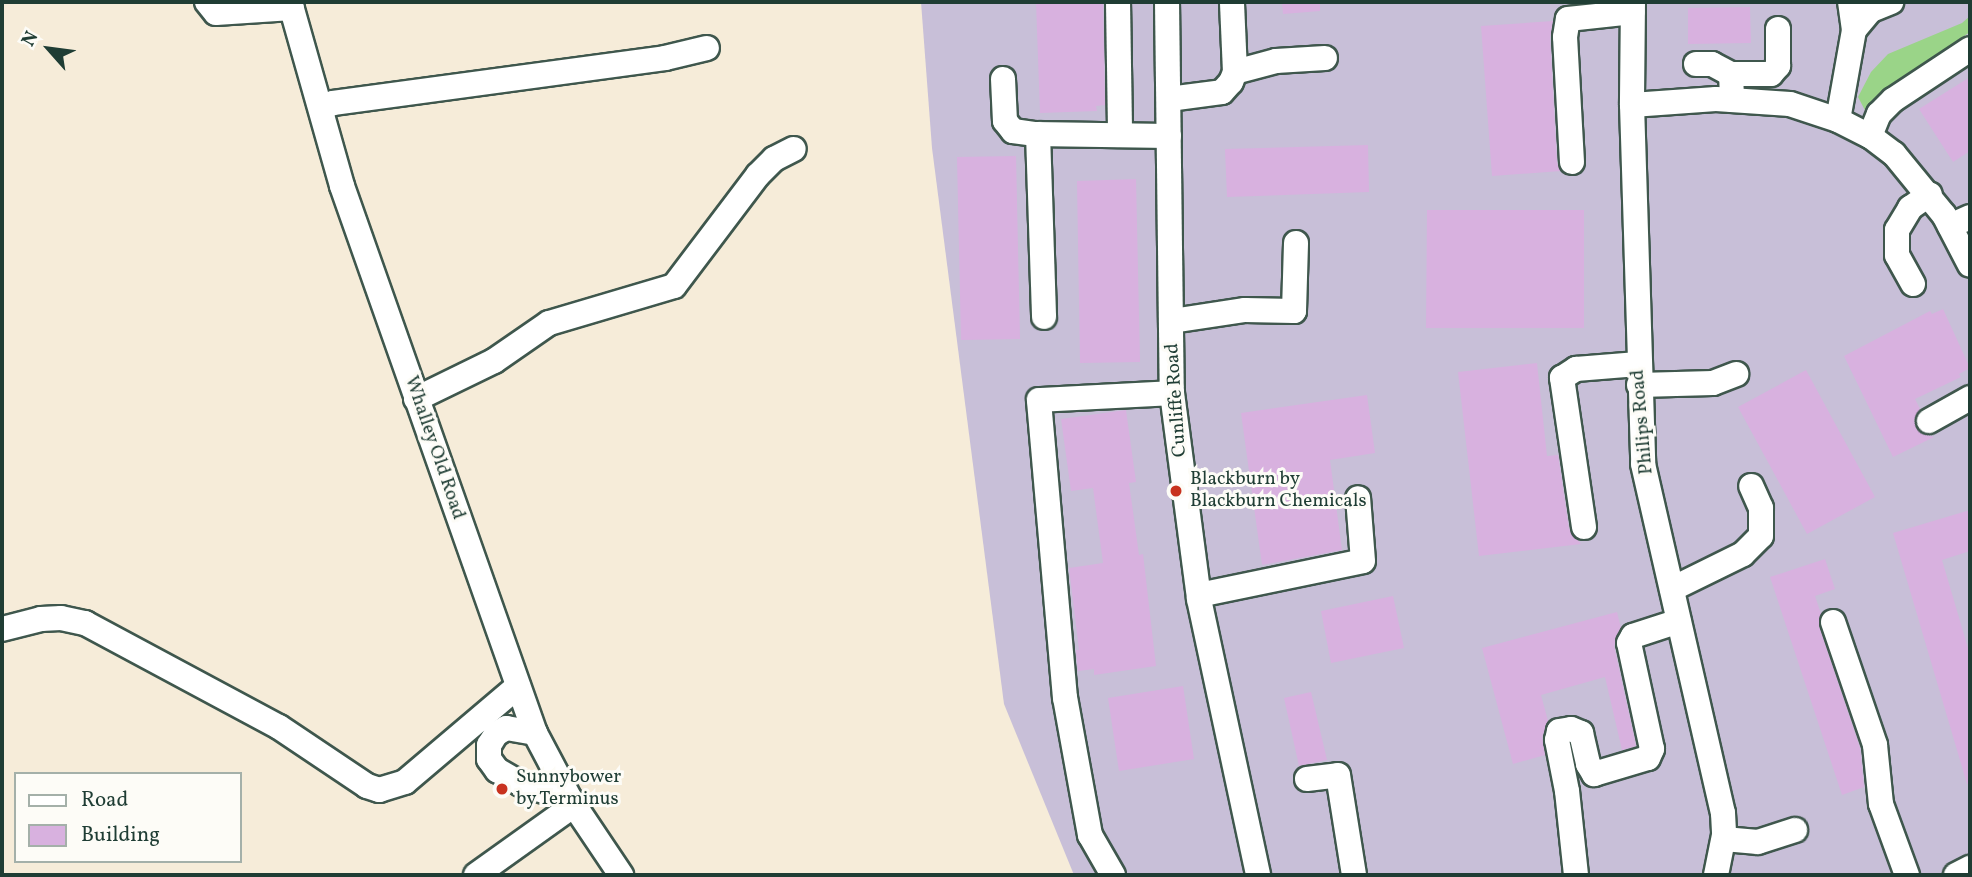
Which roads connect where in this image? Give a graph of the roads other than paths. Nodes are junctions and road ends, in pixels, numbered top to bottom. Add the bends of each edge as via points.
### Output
1 (206, 2) edge
2 (1118, 2) edge
3 (1167, 2) edge
4 (1850, 2) edge
5 (1892, 2) edge
6 (1232, 4) dead end
7 (291, 5) edge
8 (1633, 7) edge
9 (1778, 29) dead end
10 (1854, 30) junction
11 (707, 48) dead end
12 (1970, 49) edge
13 (1325, 58) dead end
14 (1696, 64) dead end
15 (1235, 72) junction
16 (1731, 74) junction
17 (1003, 79) dead end
18 (1169, 99) junction
19 (1732, 100) junction
20 (1632, 104) junction
21 (322, 108) junction
22 (1838, 120) junction
23 (1038, 134) junction
24 (1120, 135) junction
25 (1169, 136) junction
26 (1870, 136) junction
27 (794, 149) dead end
28 (1572, 162) dead end
29 (1930, 194) junction
30 (1960, 221) edge
31 (1296, 243) dead end
32 (1970, 265) edge
33 (1913, 284) dead end
34 (1044, 317) dead end
35 (1171, 321) junction
36 (1638, 374) junction
37 (1736, 374) dead end
38 (1172, 393) junction
39 (1970, 398) edge
40 (416, 399) junction
41 (1929, 421) dead end
42 (1751, 486) dead end
43 (1358, 498) dead end
44 (1584, 527) dead end
45 (1672, 589) junction
46 (1199, 594) junction
47 (1679, 621) junction
48 (1833, 622) dead end
49 (2, 629) edge
50 (518, 686) junction
51 (535, 733) junction
52 (1307, 779) dead end
53 (572, 802) junction
54 (1795, 830) dead end
55 (1724, 839) junction
56 (1970, 868) edge
57 (476, 875) edge
58 (621, 875) edge
59 (1113, 875) edge
60 (1258, 875) edge
61 (1354, 875) edge
62 (1576, 875) edge
63 (1716, 875) edge
64 (1907, 875) edge
65 (1956, 875) edge

1 - 7 street via 216,13
2 - 24 street
3 - 18 street, Cunliffe Road
4 - 10 street
5 - 10 street via 1871,10
6 - 15 street
7 - 21 street, Whalley Old Road
8 - 20 street, Philips Road
8 - 28 street via 1567,19
9 - 16 street via 1778,66 1771,74
10 - 22 street
11 - 21 street
12 - 26 street via 1893,100 1879,114
13 - 15 street via 1276,61
14 - 16 street via 1712,64
15 - 18 street via 1222,92
16 - 19 street
17 - 23 street via 1005,121 1013,131
18 - 25 street, Cunliffe Road
19 - 20 street
19 - 22 street via 1790,104
20 - 36 street, Philips Road
21 - 40 street, Whalley Old Road via 342,186
22 - 26 street
23 - 24 street
23 - 34 street
24 - 25 street
25 - 35 street, Cunliffe Road
26 - 29 street via 1894,154
27 - 40 street via 774,159 758,175 674,286 549,323 483,367
29 - 30 street
29 - 33 street via 1910,208 1897,230 1897,255
30 - 32 street
31 - 35 street via 1294,311 1245,310
35 - 38 street, Cunliffe Road
36 - 37 street via 1713,383
36 - 44 street via 1576,369 1562,378
36 - 45 street, Philips Road via 1643,464
38 - 46 street, Cunliffe Road
38 - 59 street via 1039,400 1065,698 1090,835
39 - 41 street
40 - 50 street, Whalley Old Road
42 - 45 street via 1761,508 1761,536 1743,554
43 - 46 street via 1363,561
45 - 47 street, Philips Road
46 - 60 street, Cunliffe Road
47 - 55 street, Philips Road via 1723,813
47 - 62 street via 1633,636 1629,643 1652,748 1648,758 1594,774 1581,733 1559,731
48 - 64 street via 1875,745 1881,804
49 - 50 street via 41,619 85,623 258,716 379,790 405,782
50 - 51 street, Whalley Old Road
51 - 53 street, Whalley Old Road
51 - 53 street via 506,728 489,746 489,759 497,770 521,784
52 - 61 street via 1338,775
53 - 57 street
53 - 58 street, Whalley Old Road
54 - 55 street via 1758,842
55 - 63 street, Philips Road
56 - 65 street

